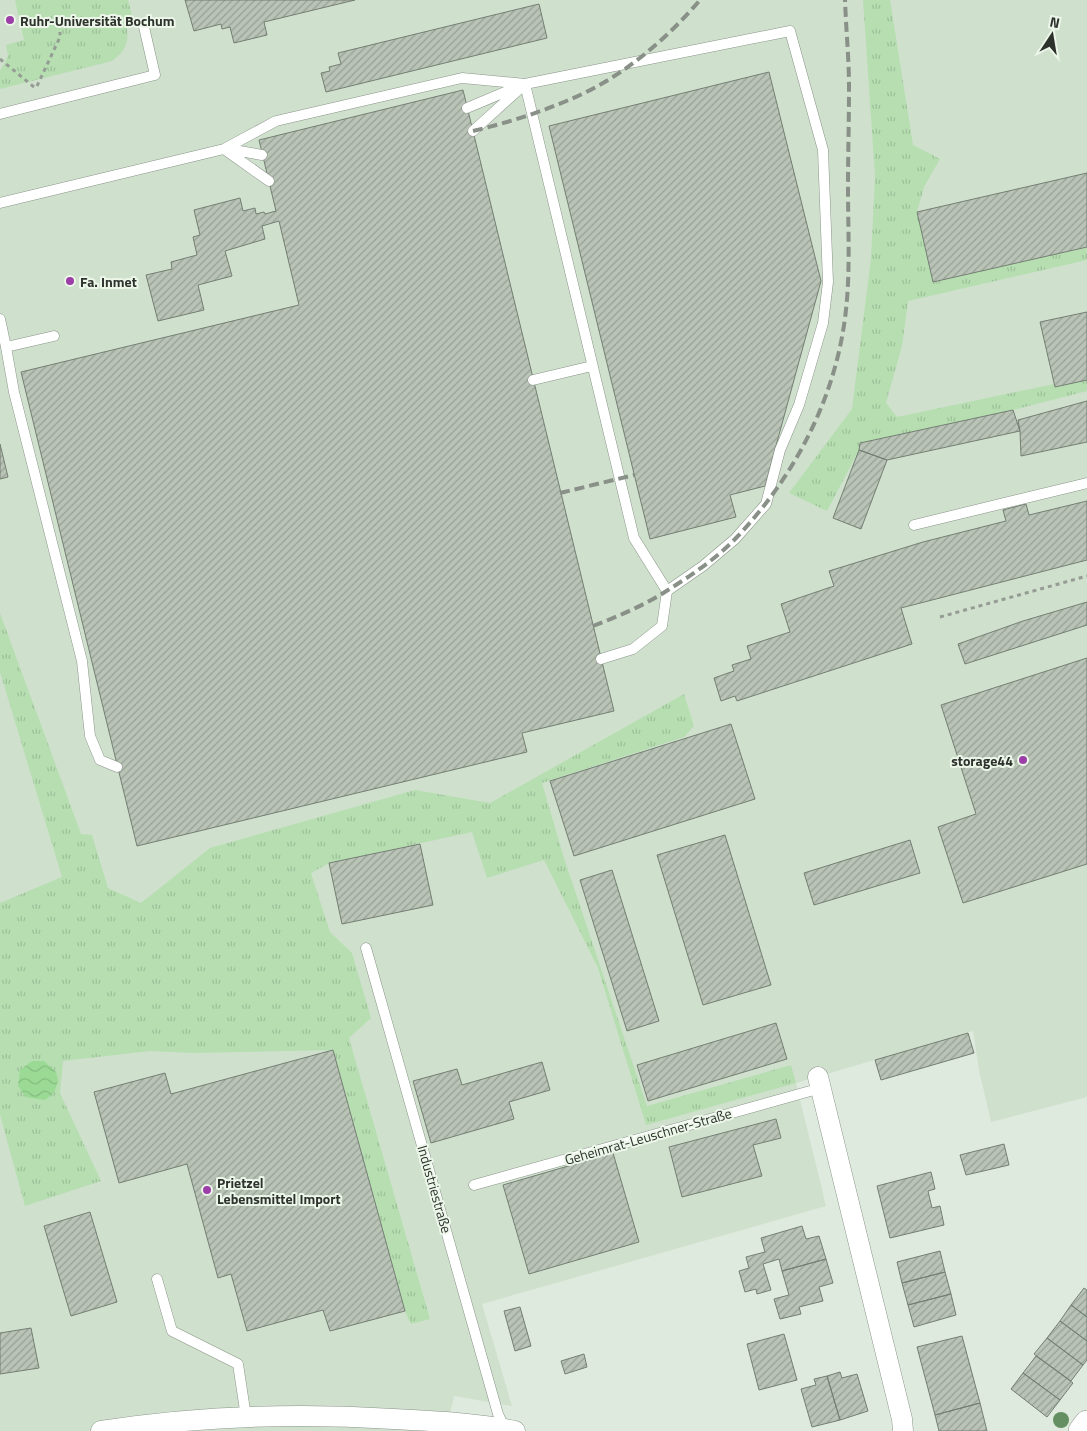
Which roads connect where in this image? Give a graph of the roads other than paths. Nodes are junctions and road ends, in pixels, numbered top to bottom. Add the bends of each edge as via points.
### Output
1 (144, 27) dead end
2 (525, 84) junction
3 (467, 108) dead end
4 (0, 114) edge
5 (473, 131) dead end
6 (224, 149) junction
7 (262, 155) dead end
8 (269, 181) dead end
9 (0, 203) edge
10 (0, 319) edge
11 (54, 336) dead end
12 (6, 347) junction
13 (592, 366) junction
14 (533, 380) dead end
15 (1087, 483) edge
16 (914, 525) dead end
17 (667, 591) junction
18 (602, 659) dead end
19 (117, 767) dead end
20 (366, 948) dead end
21 (820, 1082) joint
22 (474, 1184) dead end
23 (157, 1279) dead end
24 (246, 1417) junction
25 (1087, 1423) edge
26 (509, 1430) edge
27 (101, 1431) edge
28 (903, 1431) edge
29 (1081, 1431) edge

1 - 4 lane via 155,75
2 - 3 lane
2 - 5 lane
2 - 6 lane via 462,78 276,121
2 - 13 lane
2 - 17 lane via 790,31 823,150 828,282 823,323 799,405 780,450 766,504 735,539
6 - 7 lane
6 - 8 lane
6 - 9 lane
10 - 12 lane
11 - 12 lane
12 - 19 lane via 14,392 82,661 90,736 100,760
13 - 14 lane
13 - 17 lane via 634,538
15 - 16 lane
17 - 18 lane via 662,626 633,649
20 - 26 lane, Industriestraße via 498,1414
21 - 22 lane, Geheimrat-Leuschner-Straße
21 - 28 street, Geheimrat-Leuschner-Straße
23 - 24 lane via 172,1331 238,1364
24 - 26 street, Industriestraße via 336,1415 427,1420
24 - 27 street, Industriestraße
25 - 29 street

